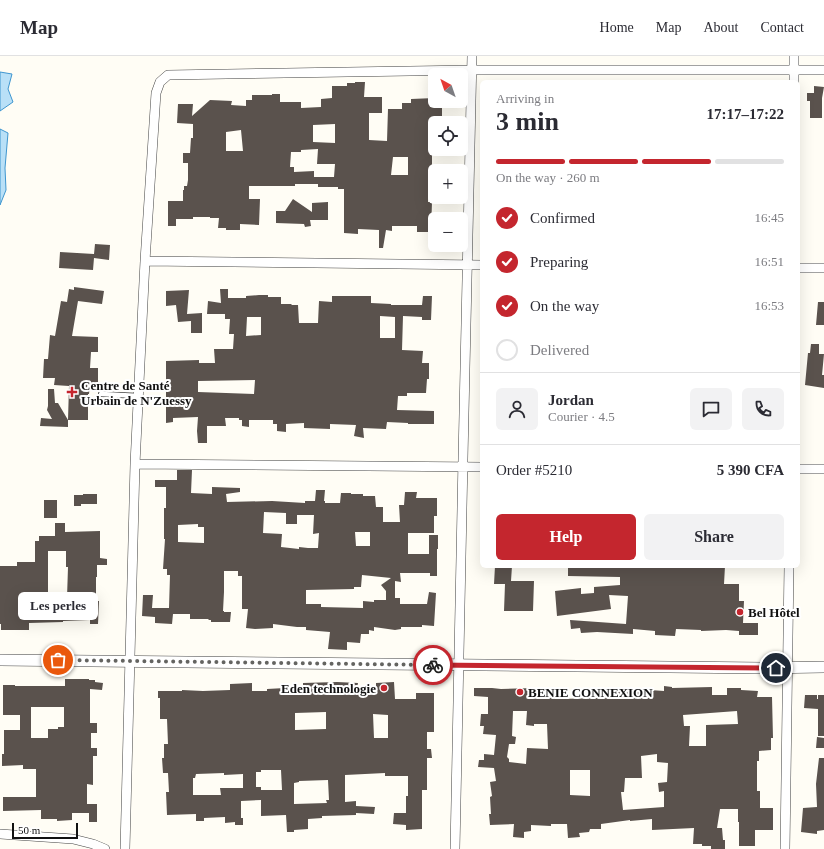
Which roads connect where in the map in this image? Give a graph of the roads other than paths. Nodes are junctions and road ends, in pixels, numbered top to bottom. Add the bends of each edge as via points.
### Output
1 (472, 56) edge
2 (794, 56) edge
3 (472, 70) junction
4 (794, 70) junction
5 (824, 70) edge
6 (794, 80) edge
7 (145, 261) junction
8 (468, 264) junction
9 (480, 264) edge
10 (800, 268) edge
11 (824, 268) edge
12 (101, 394) dead end
13 (139, 396) junction
14 (135, 464) junction
15 (463, 466) junction
16 (480, 467) edge
17 (800, 469) edge
18 (824, 469) edge
19 (789, 568) edge
20 (0, 660) edge
21 (130, 661) junction
22 (458, 665) junction
23 (788, 667) junction
24 (824, 667) edge
25 (0, 834) edge
26 (105, 849) edge
27 (125, 849) edge
28 (455, 849) edge
29 (785, 849) edge

1 - 3 street
2 - 4 street
3 - 4 street
3 - 7 street via 168,75 160,82 156,93
3 - 8 street
4 - 5 street
4 - 6 street
7 - 8 street
7 - 13 street
8 - 9 street
8 - 15 street
10 - 11 street
12 - 13 lane
13 - 14 street
14 - 15 street
14 - 21 street
15 - 16 street
15 - 22 street
17 - 18 street
19 - 23 street
20 - 21 street
21 - 22 street
21 - 27 street
22 - 23 street
22 - 28 street
23 - 24 street
23 - 29 street
25 - 26 street via 73,839

